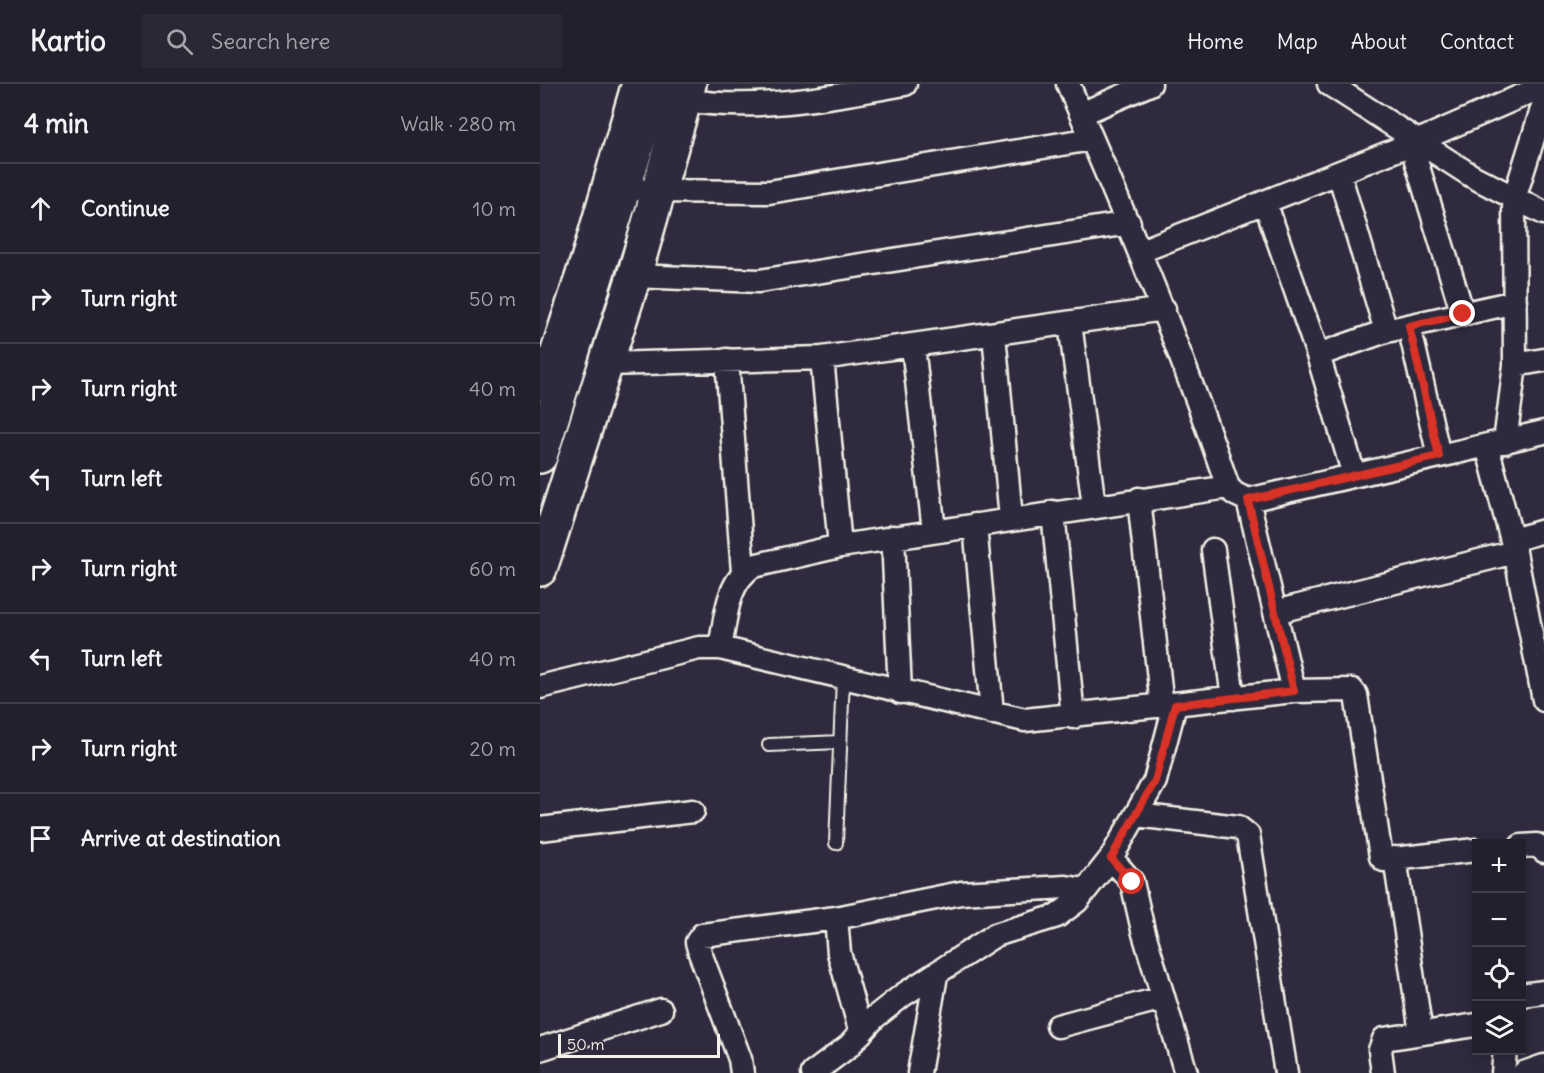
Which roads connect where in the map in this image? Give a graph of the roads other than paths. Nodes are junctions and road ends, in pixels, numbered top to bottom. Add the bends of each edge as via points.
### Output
1 (633, 84) edge
2 (656, 84) edge
3 (904, 84) edge
4 (1068, 84) edge
5 (1150, 84) edge
6 (1544, 86) edge
7 (1344, 87) edge
8 (837, 90) edge
9 (686, 92) edge
10 (1544, 103) edge
11 (1081, 114) junction
12 (1092, 138) junction
13 (1415, 142) junction
14 (1339, 173) junction
15 (640, 190) junction
16 (1514, 199) junction
17 (1265, 202) junction
18 (1544, 213) edge
19 (1129, 223) junction
20 (1141, 251) junction
21 (634, 276) junction
22 (1515, 302) junction
23 (1164, 309) junction
24 (1463, 314) junction
25 (1070, 323) junction
26 (1409, 326) junction
27 (1386, 331) junction
28 (994, 334) junction
29 (913, 346) junction
30 (1317, 355) junction
31 (822, 358) junction
32 (728, 360) junction
33 (1544, 360) edge
34 (606, 363) junction
35 (1515, 364) junction
36 (540, 389) edge
37 (1544, 432) edge
38 (1496, 444) junction
39 (540, 456) edge
40 (1439, 456) junction
41 (1354, 475) junction
42 (1228, 487) junction
43 (1139, 499) junction
44 (1248, 500) junction
45 (1094, 506) junction
46 (1053, 512) junction
47 (1011, 519) junction
48 (975, 525) junction
49 (934, 531) junction
50 (1544, 531) edge
51 (893, 537) junction
52 (840, 546) junction
53 (1513, 546) junction
54 (1213, 550) dead end
55 (540, 568) edge
56 (743, 572) junction
57 (1536, 607) edge
58 (1275, 612) junction
59 (720, 648) junction
60 (843, 678) junction
61 (1543, 685) edge
62 (540, 687) edge
63 (1294, 691) junction
64 (900, 692) junction
65 (1233, 698) junction
66 (1169, 705) junction
67 (992, 713) junction
68 (1073, 717) junction
69 (840, 742) junction
70 (769, 745) dead end
71 (693, 811) dead end
72 (1136, 814) junction
73 (540, 829) edge
74 (836, 843) dead end
75 (1526, 845) edge
76 (1472, 850) edge
77 (1544, 851) edge
78 (1111, 858) junction
79 (1395, 858) junction
80 (1085, 890) junction
81 (836, 918) junction
82 (936, 975) junction
83 (1544, 992) edge
84 (1526, 994) edge
85 (1163, 998) junction
86 (661, 1010) dead end
87 (1058, 1026) dead end
88 (1472, 1026) edge
89 (861, 1033) junction
90 (1421, 1034) junction
91 (540, 1049) edge
92 (1505, 1055) edge
93 (1544, 1066) edge
94 (742, 1073) edge
95 (813, 1073) edge
96 (919, 1073) edge
97 (1186, 1073) edge
98 (1286, 1073) edge
99 (1383, 1073) edge
100 (1503, 1073) edge
101 (1524, 1073) edge

1 - 36 street
2 - 15 main road
3 - 8 street
4 - 11 street
5 - 11 street
6 - 13 street
7 - 13 street
8 - 9 street via 737,106
9 - 15 main road
10 - 16 street
11 - 12 street
12 - 15 street via 769,192
12 - 19 street
13 - 14 street
13 - 16 street
13 - 24 street
14 - 17 street
14 - 27 street
15 - 21 main road
15 - 39 main road
16 - 18 street
16 - 22 street
17 - 20 street
17 - 30 street
19 - 20 street
19 - 21 street via 759,281
20 - 23 street
21 - 34 main road
22 - 24 street
22 - 35 street
23 - 25 street
23 - 42 street
24 - 26 street
25 - 28 street
25 - 45 street
26 - 27 street
26 - 40 street
27 - 30 street
28 - 29 street
28 - 47 street
29 - 31 street
29 - 49 street
30 - 41 street
31 - 32 street
31 - 52 street
32 - 34 street
32 - 56 street
33 - 35 street
34 - 55 main road
35 - 38 street
37 - 38 street
38 - 40 street
38 - 53 street
40 - 41 street
41 - 44 street
42 - 43 street
42 - 44 street
43 - 45 street
43 - 66 street
44 - 58 street
45 - 46 street
46 - 47 street
46 - 68 street
47 - 48 street
48 - 49 street
48 - 67 street
49 - 51 street
50 - 53 street
51 - 52 street
51 - 64 street
52 - 56 street via 753,566
53 - 57 street
53 - 58 street
54 - 65 street
56 - 59 street via 733,586
57 - 61 street
58 - 63 street
59 - 60 street
59 - 62 street via 699,648
60 - 64 street
60 - 69 lane
63 - 65 street
63 - 79 street via 1352,690 1356,695 1379,852 1384,860
64 - 67 street
65 - 66 street
66 - 68 street
66 - 72 street via 1155,781
67 - 68 street via 1025,720
69 - 70 lane
69 - 74 lane
71 - 73 street
72 - 78 street
72 - 98 street via 1238,827 1248,835
75 - 77 street via 1537,844
76 - 79 street
78 - 80 street
78 - 85 street via 1132,882
79 - 90 street
80 - 81 street via 1066,887 961,893
80 - 82 street via 1057,916 995,935
81 - 89 street via 839,953
81 - 94 street via 702,935 697,942
82 - 89 street via 903,995
82 - 96 street
83 - 84 street
85 - 87 street
85 - 97 street
86 - 91 street
88 - 90 street
89 - 95 street
90 - 99 street via 1384,1039 1380,1050
92 - 100 street
93 - 101 street

